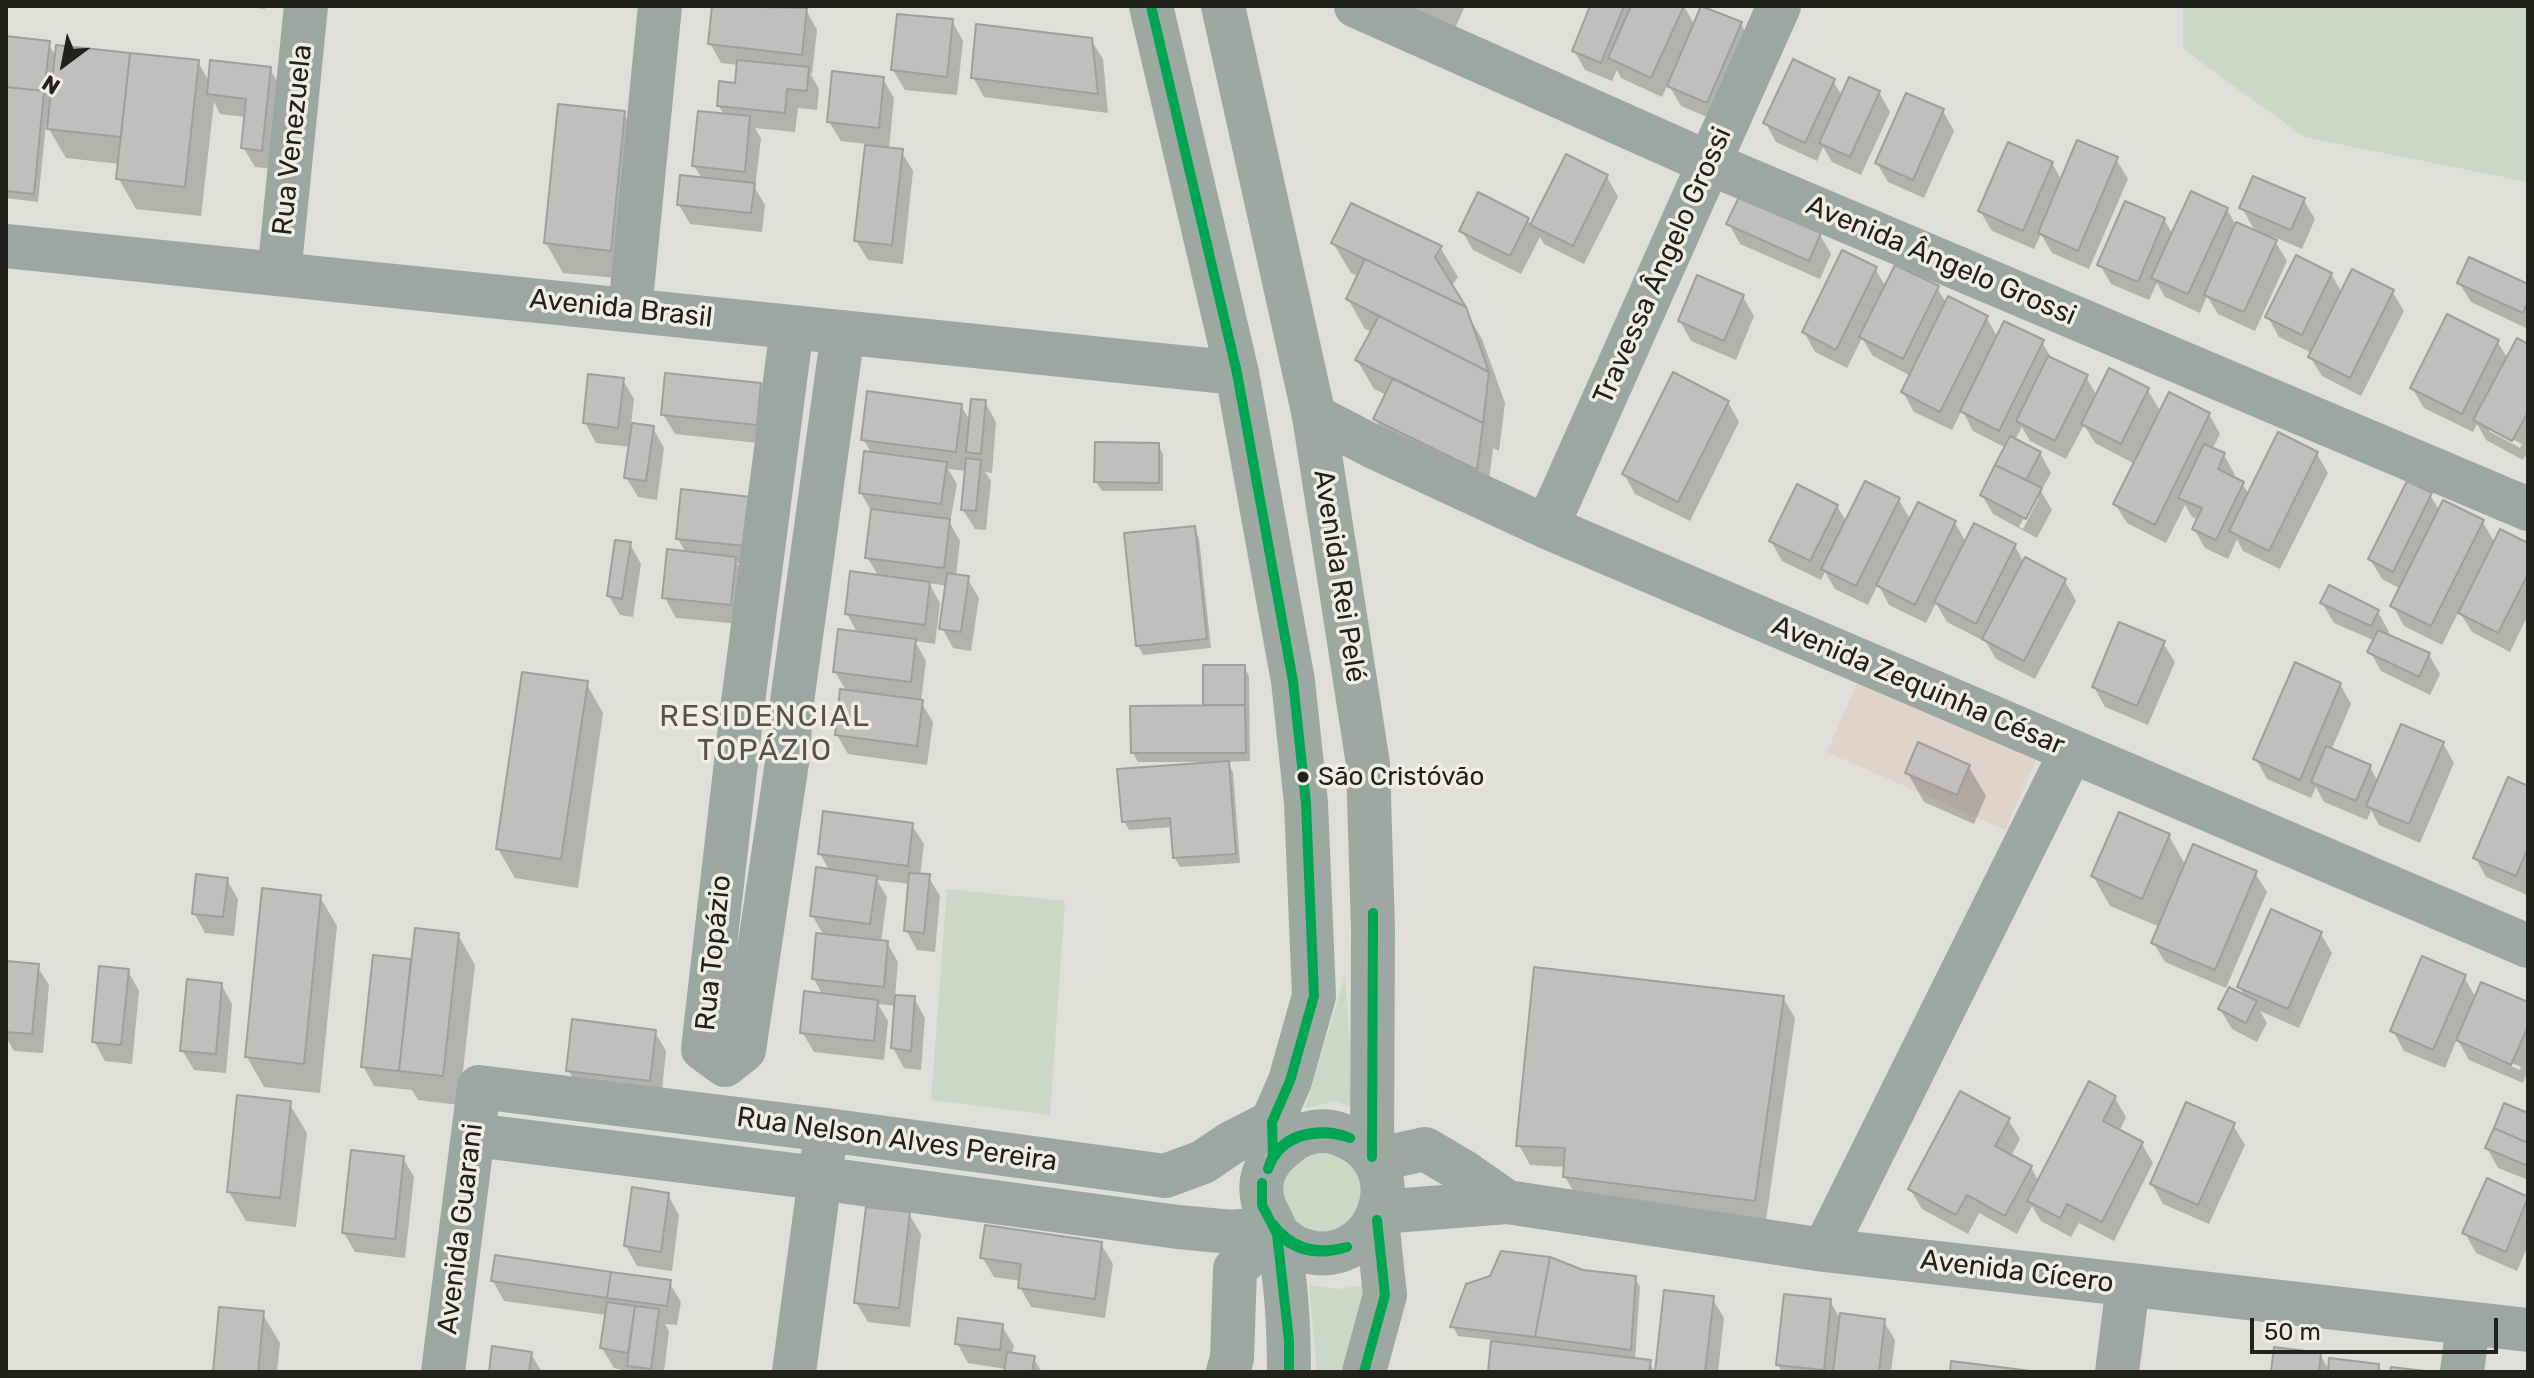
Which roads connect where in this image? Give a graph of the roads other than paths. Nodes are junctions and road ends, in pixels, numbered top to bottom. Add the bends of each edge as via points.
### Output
1 (306, 6) edge
2 (660, 6) edge
3 (1151, 6) edge
4 (1223, 6) edge
5 (1356, 6) edge
6 (1779, 6) edge
7 (1709, 163) junction
8 (6, 246) edge
9 (279, 274) junction
10 (630, 310) junction
11 (792, 327) junction
12 (843, 332) junction
13 (1237, 373) junction
14 (1314, 416) junction
15 (2528, 509) edge
16 (1547, 527) junction
17 (740, 727) junction
18 (790, 733) junction
19 (2071, 752) junction
20 (2528, 946) edge
21 (479, 1087) joint
22 (827, 1130) junction
23 (474, 1135) junction
24 (1282, 1137) junction
25 (1373, 1158) junction
26 (818, 1178) junction
27 (1462, 1189) junction
28 (1378, 1216) junction
29 (1275, 1231) junction
30 (1824, 1250) junction
31 (2128, 1285) junction
32 (2468, 1325) junction
33 (2528, 1330) edge
34 (443, 1372) edge
35 (794, 1372) edge
36 (1228, 1372) edge
37 (1289, 1372) edge
38 (1364, 1372) edge
39 (2117, 1372) edge
40 (2462, 1372) edge

1 - 9 street, Rua Venezuela
2 - 10 street
3 - 13 main road
4 - 14 main road, Avenida Rei Pelé
5 - 7 street, Avenida Ângelo Grossi
6 - 7 street, Travessa Ângelo Grossi
7 - 15 street, Avenida Ângelo Grossi
7 - 16 street, Travessa Ângelo Grossi
8 - 9 street, Avenida Brasil
9 - 10 street, Avenida Brasil
10 - 11 street, Avenida Brasil
11 - 12 street, Avenida Brasil
11 - 17 street, Rua Topázio
12 - 13 street, Avenida Brasil
12 - 18 street, Rua Topázio
13 - 24 main road via 1293,681 1306,803 1314,996 1290,1081
14 - 16 street, Avenida Zequinha César
14 - 25 main road, Avenida Rei Pelé via 1368,764
16 - 19 street, Avenida Zequinha César
17 - 18 street
17 - 18 street, Rua Topázio via 703,1049 725,1065 744,1050
19 - 20 street, Avenida Zequinha César
19 - 30 street
21 - 22 street, Rua Nelson Alves Pereira
21 - 23 street, Avenida Guarani
22 - 24 street, Rua Nelson Alves Pereira via 1165,1176 1203,1162 1231,1143
22 - 26 street
23 - 26 street, Rua Nelson Alves Pereira
23 - 34 street, Avenida Guarani
24 - 25 main road via 1339,1133
24 - 29 main road via 1262,1178 1262,1205
25 - 27 street, Avenida Cícero via 1425,1149
25 - 28 main road, Avenida Rei Pelé via 1384,1194
26 - 29 street, Rua Nelson Alves Pereira via 1178,1227
26 - 35 street
27 - 28 street
27 - 30 street, Avenida Cícero via 1507,1202
28 - 29 main road via 1362,1238 1342,1250 1318,1253 1296,1247
28 - 38 main road, Avenida Rei Pelé via 1385,1295
29 - 36 street via 1235,1269
29 - 37 main road
30 - 31 street, Avenida Cícero
31 - 32 street, Avenida Cícero
31 - 39 street
32 - 33 street, Avenida Cícero
32 - 40 street

